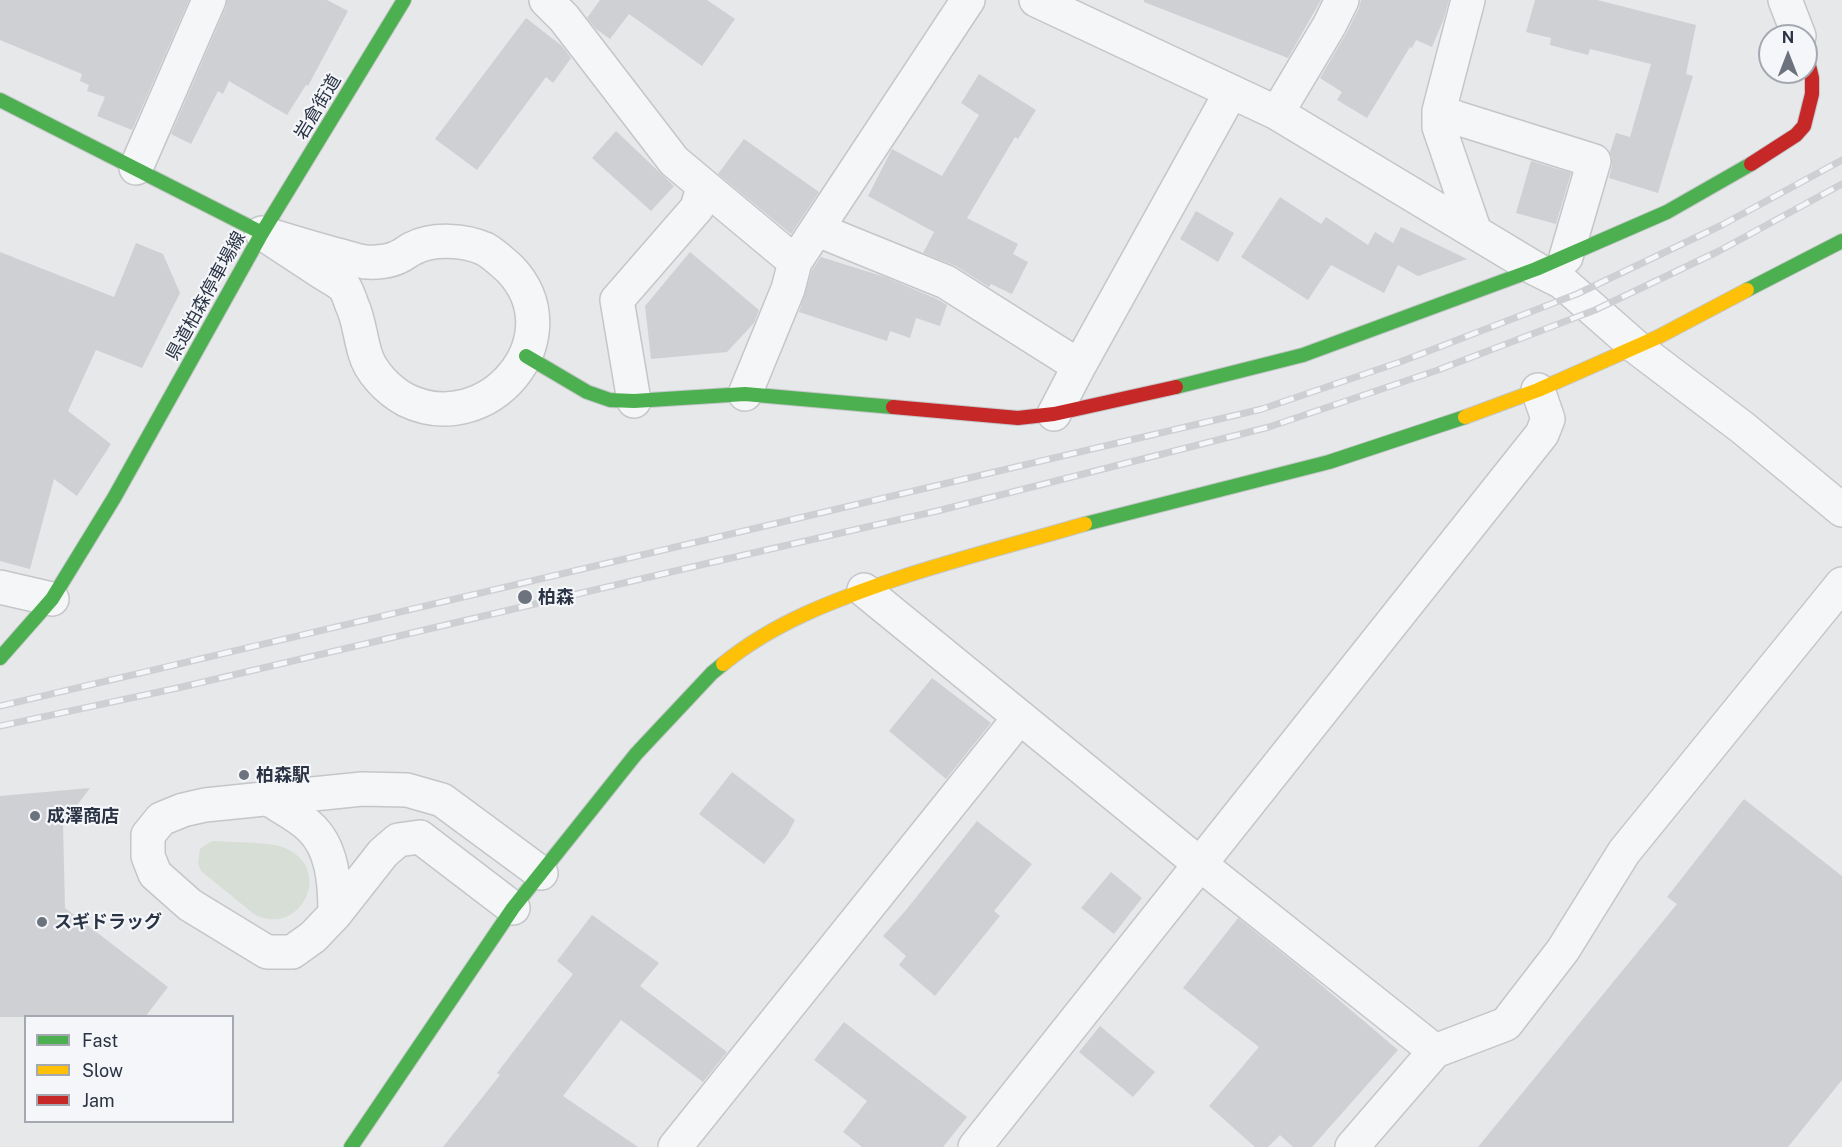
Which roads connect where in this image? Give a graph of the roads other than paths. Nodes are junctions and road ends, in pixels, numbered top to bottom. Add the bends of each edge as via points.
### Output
1 (209, 0) edge
2 (404, 0) edge
3 (968, 0) edge
4 (1036, 0) edge
5 (1342, 0) edge
6 (1468, 0) edge
7 (1785, 0) edge
8 (564, 6) edge
9 (1794, 24) edge
10 (1812, 84) edge
11 (1231, 92) junction
12 (0, 100) edge
13 (1439, 111) junction
14 (1276, 113) junction
15 (135, 168) junction
16 (703, 187) junction
17 (818, 230) junction
18 (1475, 232) junction
19 (262, 233) junction
20 (1842, 241) edge
21 (795, 262) junction
22 (1551, 263) junction
23 (1636, 347) junction
24 (526, 356) junction
25 (1079, 366) junction
26 (1538, 390) junction
27 (745, 394) junction
28 (634, 401) junction
29 (1054, 414) junction
30 (1842, 510) edge
31 (1842, 584) edge
32 (0, 587) edge
33 (864, 590) junction
34 (52, 599) junction
35 (0, 658) edge
36 (1020, 717) junction
37 (269, 799) junction
38 (1201, 865) junction
39 (541, 873) junction
40 (513, 908) junction
41 (335, 914) junction
42 (1435, 1051) junction
43 (351, 1147) edge
44 (675, 1147) edge
45 (975, 1147) edge
46 (1352, 1147) edge

1 - 15 street
2 - 19 street, 岩倉街道
3 - 17 street
4 - 11 street
5 - 14 street
6 - 13 street
7 - 9 street
8 - 16 street via 674,161
10 - 22 street via 1804,126 1766,156 1667,212
11 - 14 street
11 - 25 street
12 - 15 street, 県道柏森停車場線
13 - 18 street via 1439,127
13 - 22 street via 1594,161
14 - 18 street
15 - 19 street, 県道柏森停車場線
16 - 21 street
16 - 28 street via 697,208 617,300
17 - 21 street
17 - 25 street via 946,282
18 - 22 street
19 - 24 street via 368,262 396,258 431,243 454,242 485,249 520,280 527,298 532,335
19 - 24 street via 344,287 374,371 406,400 430,408 472,405 497,392
19 - 34 street, 県道柏森停車場線 via 154,429
20 - 23 street
21 - 27 street via 788,289
22 - 23 street via 1562,282
22 - 29 street via 1303,355
23 - 26 street
23 - 30 street
24 - 28 street via 587,392 610,400
25 - 29 street
26 - 33 street via 1329,462 1085,524
26 - 38 street via 1548,419 1542,434
27 - 28 street
27 - 29 street via 1018,418
31 - 42 street via 1624,852 1563,950 1506,1024
32 - 34 street
33 - 36 street
33 - 39 street via 809,612 745,646 712,673 636,754
34 - 35 street
36 - 38 street
36 - 44 street
37 - 39 street via 362,789 407,790 442,800
37 - 41 street via 310,826 326,850 335,883
37 - 41 street via 205,805 161,819 148,835 148,856 155,874 190,905 267,952 292,952
38 - 42 street
38 - 45 street
39 - 40 street
40 - 41 street via 420,837 398,840 383,853
40 - 43 street
42 - 46 street

